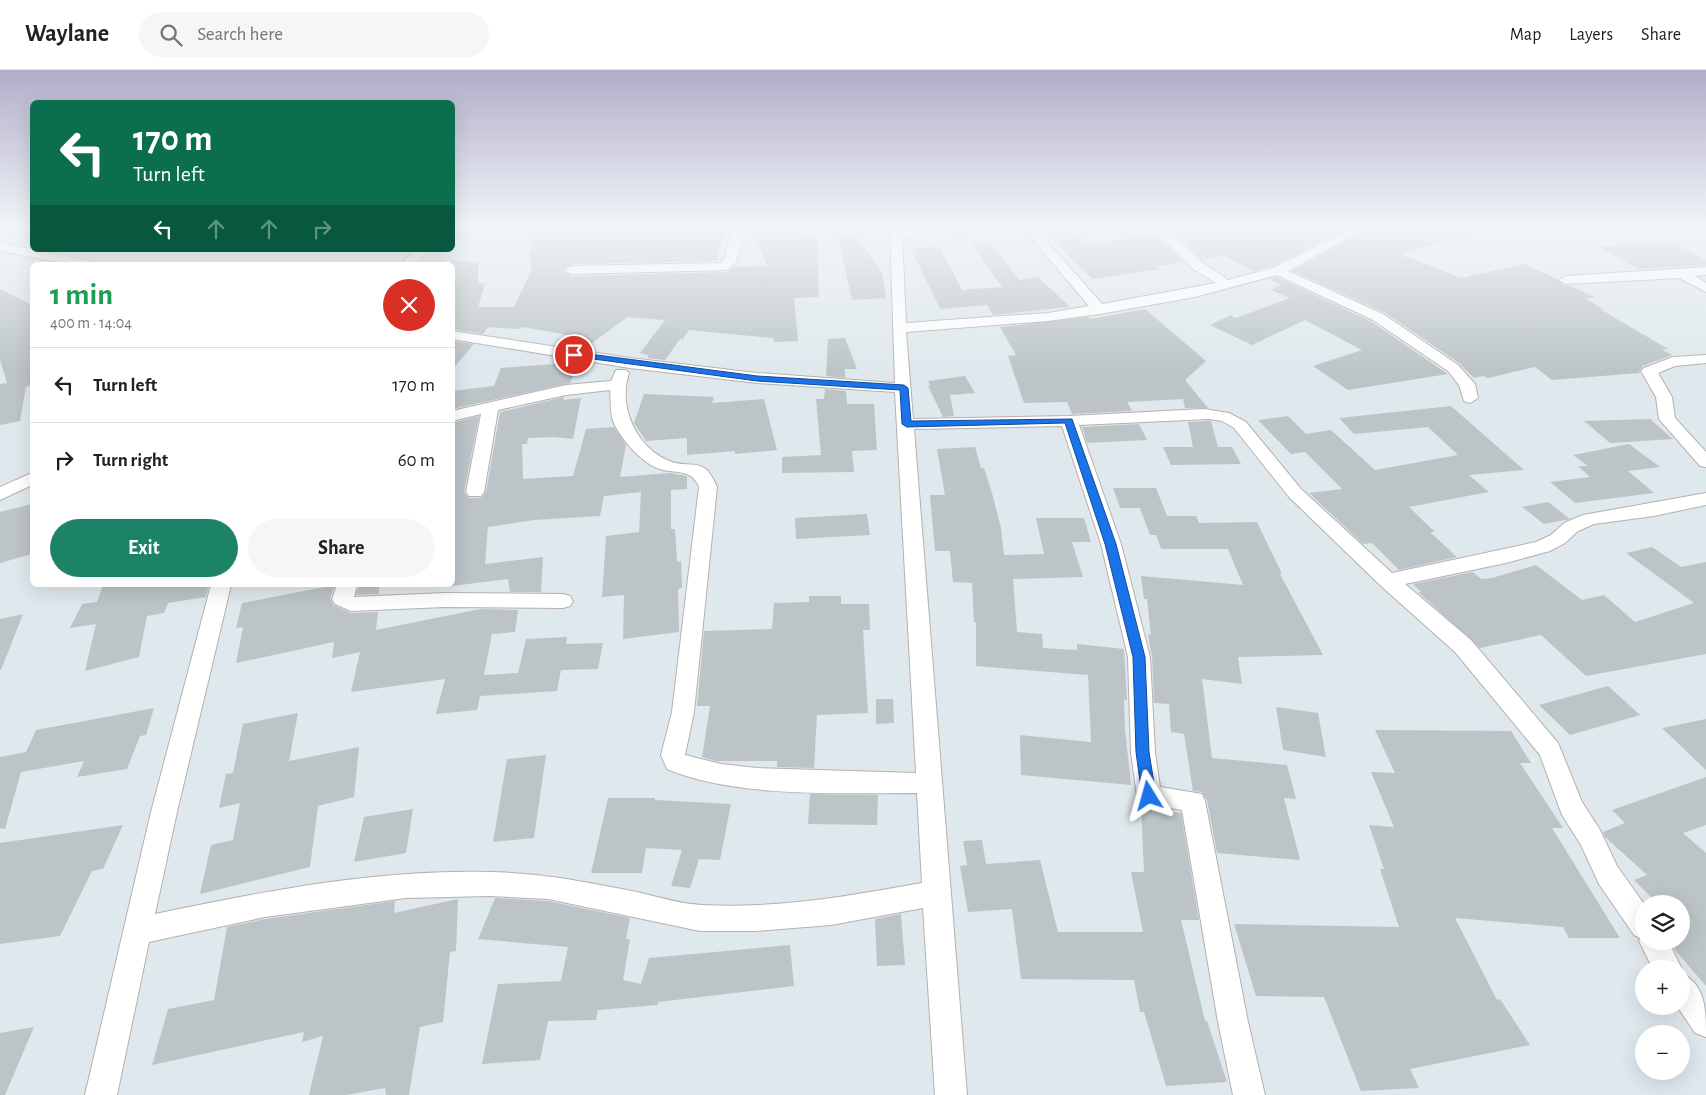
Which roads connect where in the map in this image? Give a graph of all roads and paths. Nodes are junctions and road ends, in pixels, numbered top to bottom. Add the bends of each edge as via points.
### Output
1 (897, 276) edge
2 (1070, 276) edge
3 (1213, 276) edge
4 (1260, 276) edge
5 (1289, 276) edge
6 (1647, 276) edge
7 (1685, 276) edge
8 (1566, 280) dead end
9 (1227, 285) junction
10 (1706, 288) edge
11 (1100, 310) junction
12 (899, 328) junction
13 (455, 335) edge
14 (1706, 359) edge
15 (630, 363) junction
16 (618, 385) junction
17 (904, 388) junction
18 (1470, 398) dead end
19 (490, 408) junction
20 (455, 415) edge
21 (1069, 420) junction
22 (907, 424) junction
23 (1706, 462) edge
24 (30, 479) edge
25 (475, 492) dead end
26 (0, 494) edge
27 (1706, 499) edge
28 (1388, 581) junction
29 (220, 587) edge
30 (346, 587) edge
31 (563, 601) dead end
32 (929, 782) junction
33 (936, 893) junction
34 (1635, 913) edge
35 (139, 931) junction
36 (1690, 1000) edge
37 (1706, 1022) edge
38 (101, 1095) edge
39 (951, 1095) edge
40 (1249, 1095) edge

1 - 12 street
2 - 11 street
3 - 9 street
4 - 9 street
5 - 18 street via 1378,317 1462,375
6 - 8 street
7 - 10 street
9 - 11 street
11 - 12 street
12 - 17 street
13 - 15 street
14 - 23 street via 1673,362 1649,371 1664,397 1667,419
15 - 16 street via 621,372
15 - 17 street via 757,378
16 - 19 street via 566,390
16 - 32 street via 621,420 652,459 664,466 694,469 701,473 708,487 683,712 673,755 676,762 692,770 750,778
17 - 22 street
19 - 20 street
19 - 25 street
21 - 22 street
21 - 28 street via 1204,414 1230,417 1240,424 1295,493
21 - 40 street via 1111,544 1139,657 1143,752 1149,796 1193,801
22 - 32 street
24 - 26 street
27 - 28 street via 1590,519 1571,527 1543,548
28 - 34 street via 1463,646 1550,750 1571,806 1591,838 1608,875
29 - 35 street via 164,812
30 - 31 street via 342,599 351,604 444,600
32 - 33 street
33 - 35 street via 831,912 756,918 700,918 548,887 489,884 406,886 265,904
33 - 39 street
35 - 38 street
36 - 37 street

